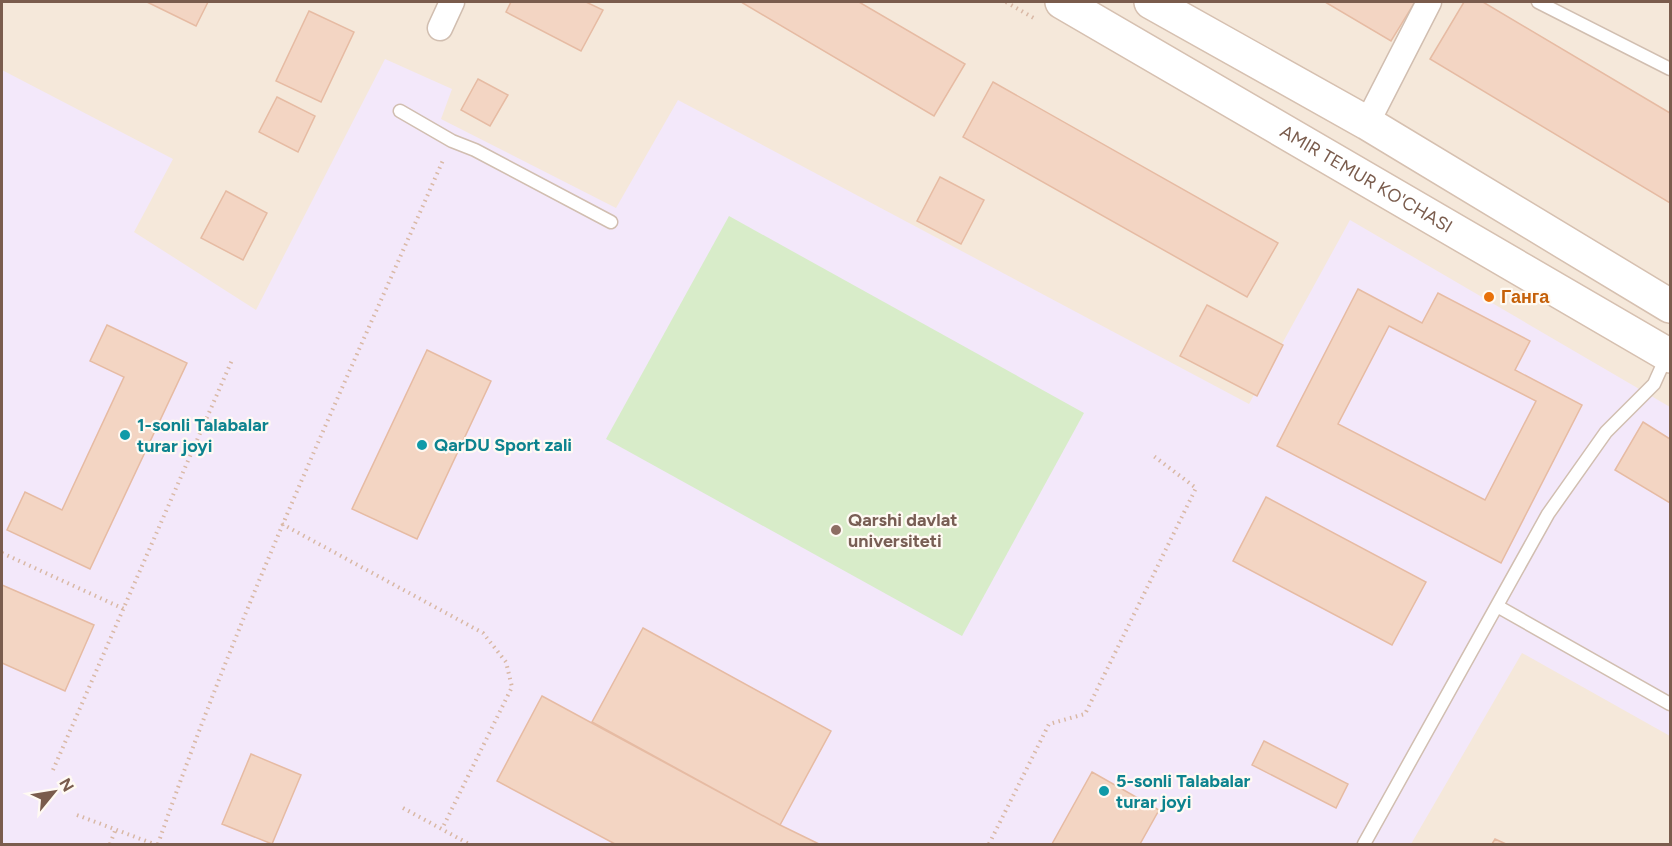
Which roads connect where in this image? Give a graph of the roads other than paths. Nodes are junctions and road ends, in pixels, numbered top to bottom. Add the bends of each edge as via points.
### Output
1 (452, 2) edge
2 (1062, 2) edge
3 (1151, 2) edge
4 (1429, 2) edge
5 (1538, 2) edge
6 (440, 28) dead end
7 (1671, 69) edge
8 (400, 111) dead end
9 (1367, 123) junction
10 (611, 222) dead end
11 (1671, 306) edge
12 (1669, 355) edge
13 (1497, 606) junction
14 (1671, 704) edge
15 (1364, 844) edge

1 - 6 street
2 - 12 main road, AMIR TEMUR KO'CHASI
3 - 9 main road
4 - 9 street
5 - 7 lane
8 - 10 lane
9 - 11 main road
12 - 13 lane via 1654,384 1606,432 1548,514
13 - 14 lane
13 - 15 lane

